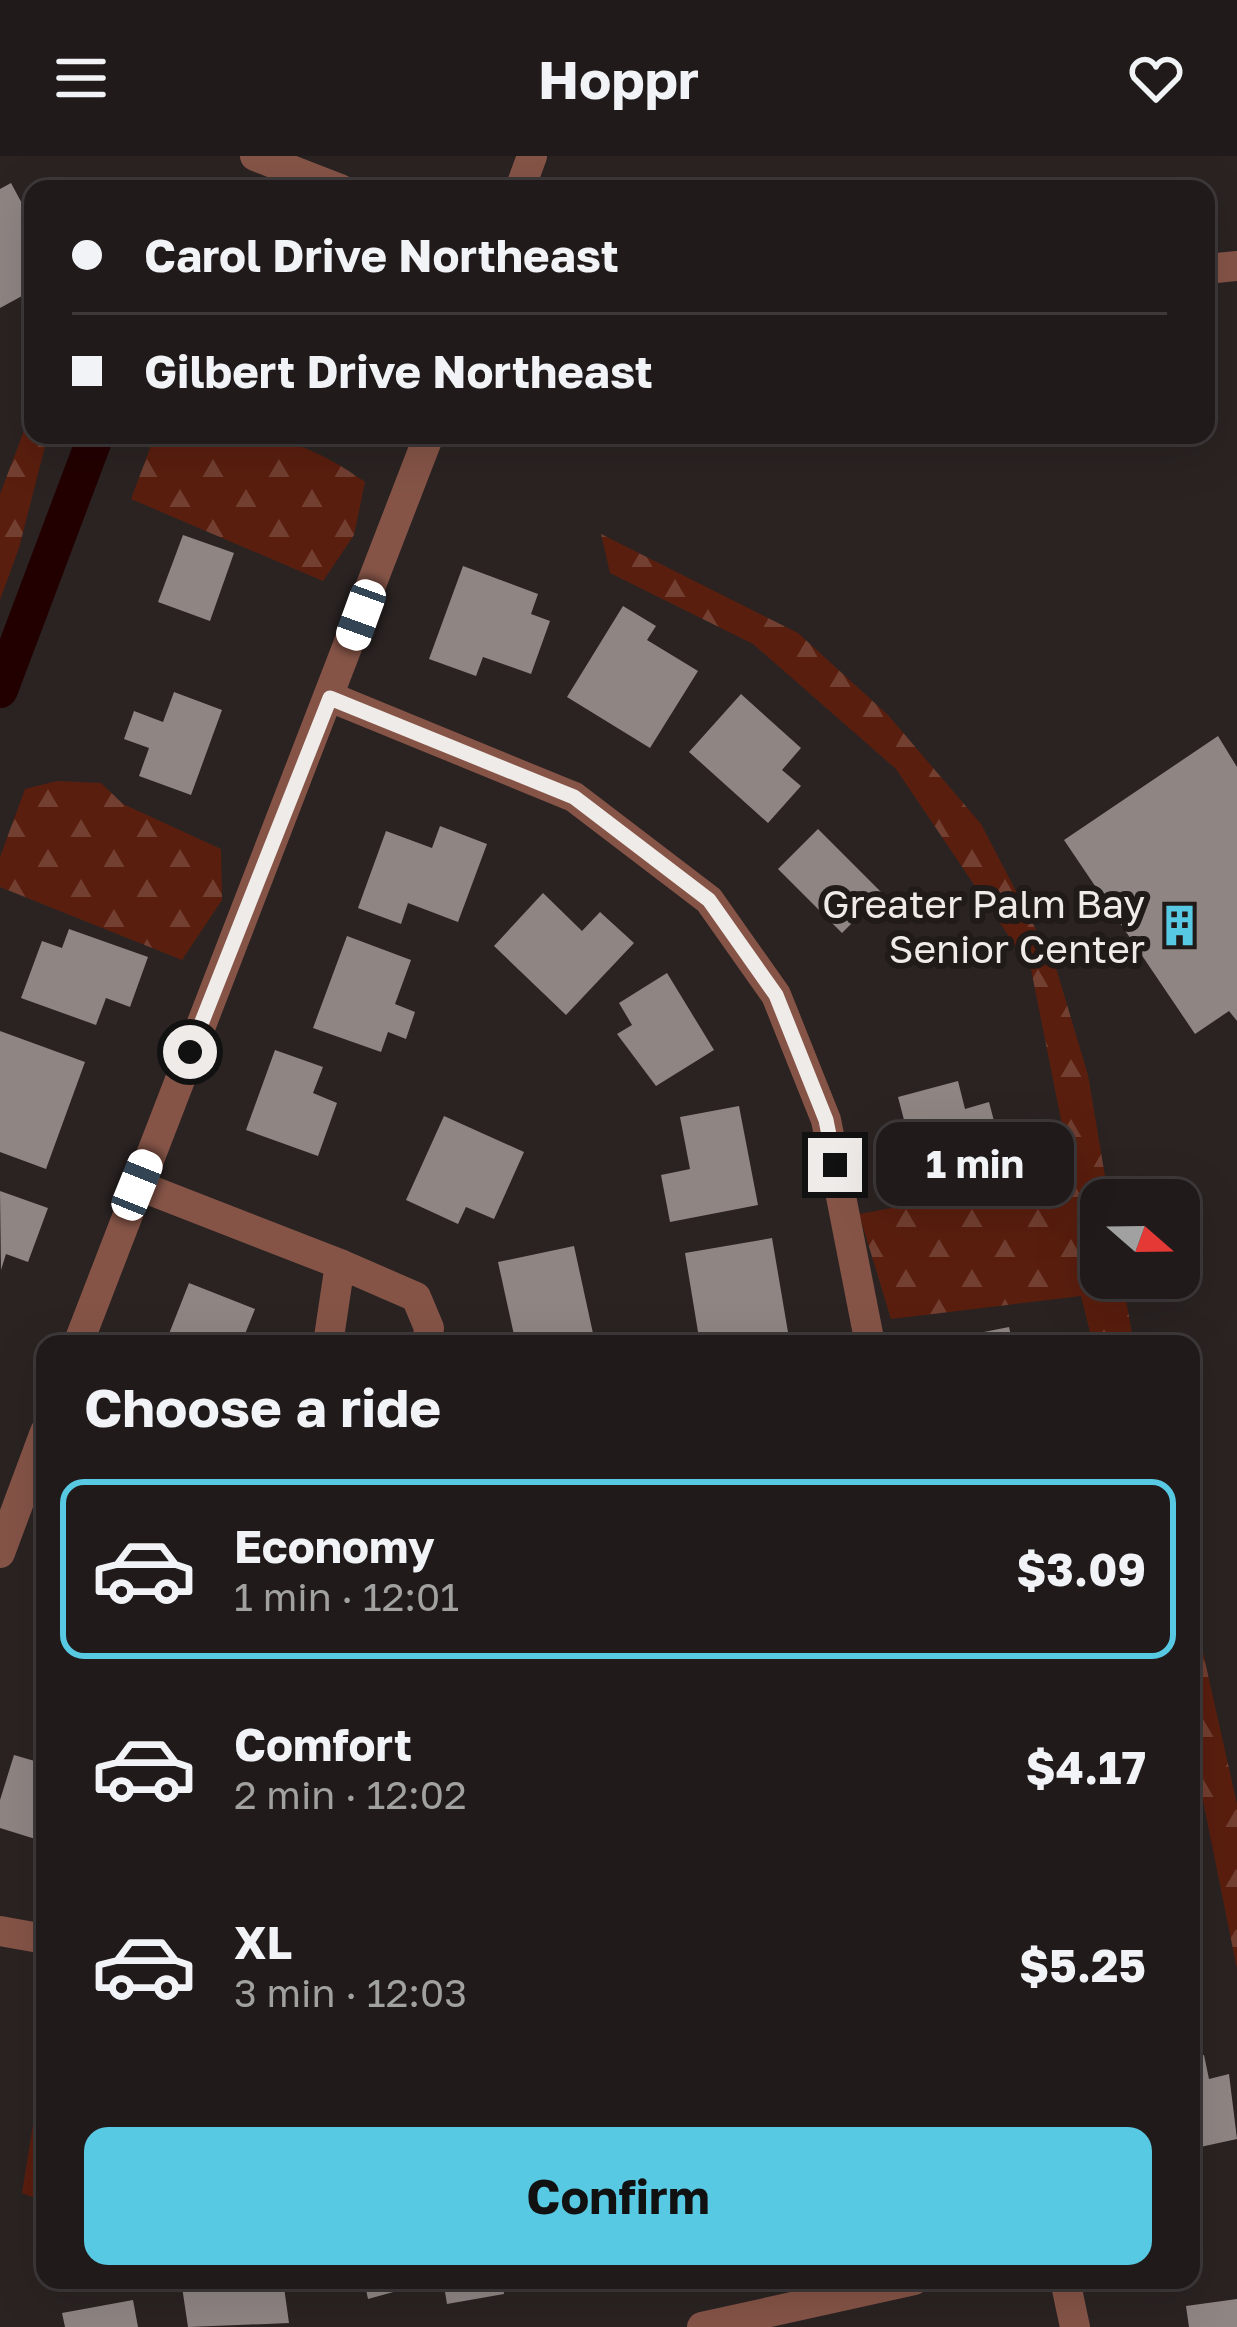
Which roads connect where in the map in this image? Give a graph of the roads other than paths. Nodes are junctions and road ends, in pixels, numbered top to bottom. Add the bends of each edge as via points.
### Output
1 (255, 156) edge
2 (317, 180) edge
3 (426, 444) edge
4 (330, 698) junction
5 (137, 1185) junction
6 (340, 1264) junction
7 (81, 1335) edge
8 (329, 1335) edge
9 (428, 1335) edge
10 (868, 1335) edge
11 (36, 1456) edge
12 (0, 1553) edge
13 (0, 1931) edge
14 (36, 1937) edge
15 (873, 2289) edge
16 (1067, 2289) edge
17 (702, 2327) edge
18 (1075, 2327) edge

1 - 2 street
3 - 4 street
4 - 5 street
4 - 10 street via 574,797 709,900 776,995 826,1120
5 - 6 street
5 - 7 street
6 - 8 street
6 - 9 street via 416,1297
11 - 12 street
13 - 14 street
15 - 17 street
16 - 18 street

